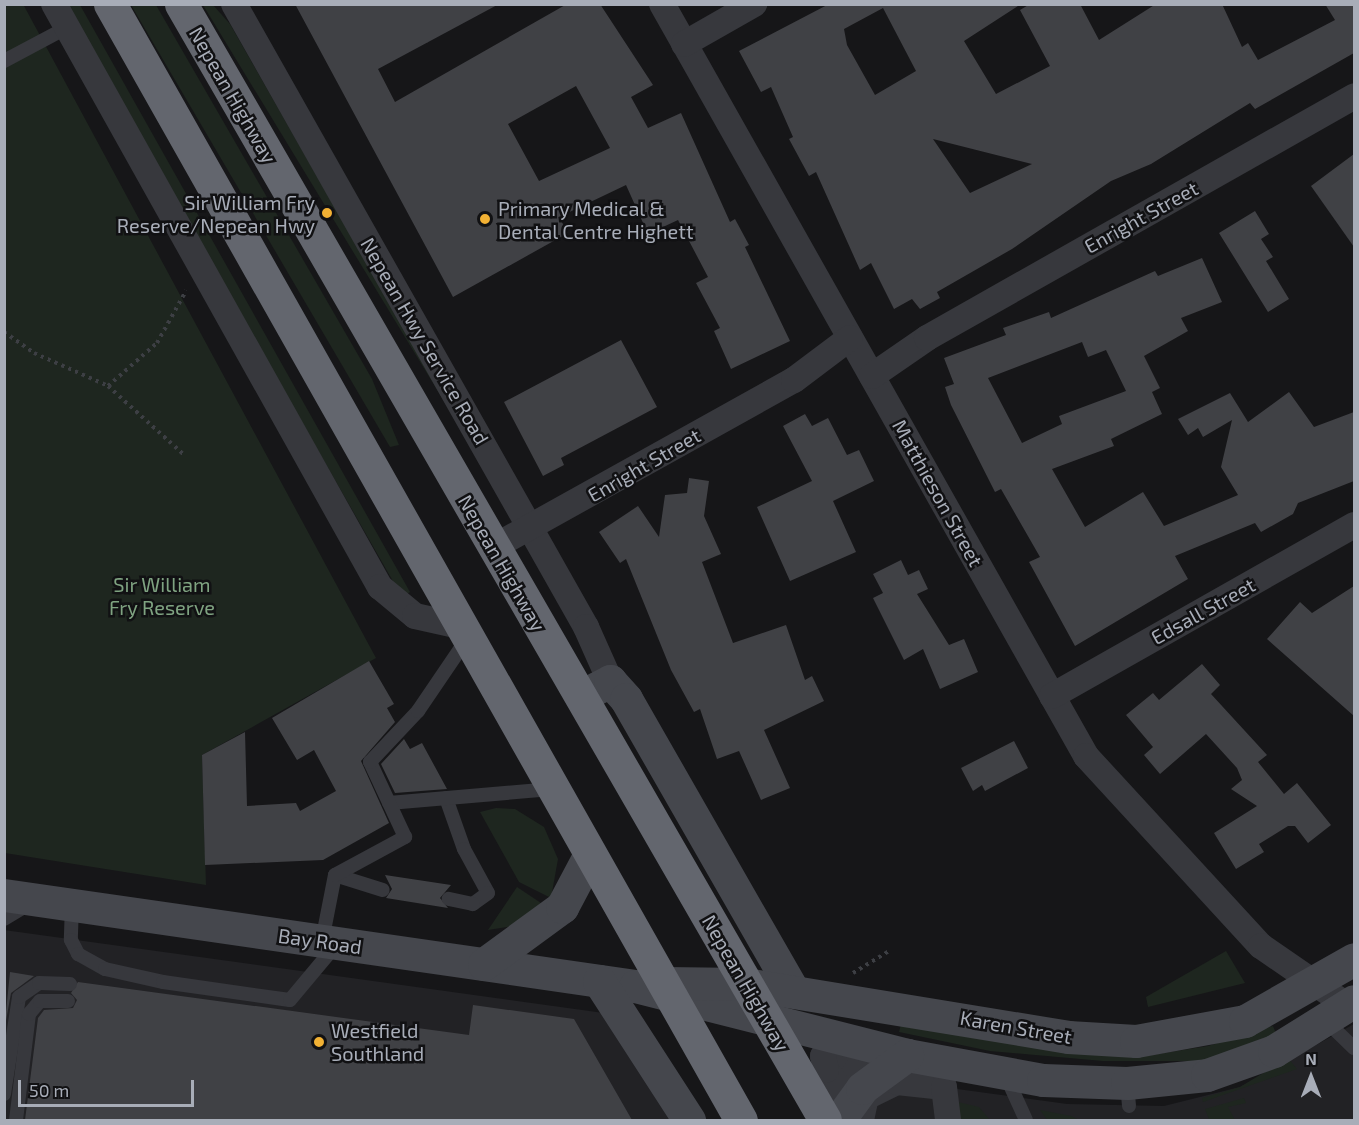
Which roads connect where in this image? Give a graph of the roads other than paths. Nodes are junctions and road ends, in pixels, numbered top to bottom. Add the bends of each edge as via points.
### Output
1 (54, 4) edge
2 (110, 4) edge
3 (181, 4) edge
4 (234, 4) edge
5 (662, 4) edge
6 (754, 4) edge
7 (66, 28) junction
8 (684, 44) junction
9 (4, 61) edge
10 (1354, 96) edge
11 (862, 358) junction
12 (1354, 525) edge
13 (531, 529) junction
14 (492, 548) junction
15 (463, 633) junction
16 (610, 681) junction
17 (581, 696) junction
18 (1052, 696) junction
19 (551, 789) junction
20 (446, 798) junction
21 (389, 803) junction
22 (589, 856) junction
23 (335, 875) junction
24 (383, 890) dead end
25 (20, 897) edge
26 (449, 899) dead end
27 (72, 905) junction
28 (4, 919) edge
29 (330, 942) junction
30 (1354, 958) edge
31 (484, 964) junction
32 (598, 981) junction
33 (70, 984) dead end
34 (745, 984) junction
35 (656, 989) junction
36 (793, 991) junction
37 (1306, 991) junction
38 (68, 1001) dead end
39 (1346, 1010) edge
40 (767, 1022) junction
41 (1354, 1048) edge
42 (907, 1055) junction
43 (1006, 1075) junction
44 (4, 1094) edge
45 (16, 1120) edge
46 (689, 1120) edge
47 (741, 1120) edge
48 (825, 1120) edge
49 (839, 1120) edge
50 (861, 1120) edge
51 (948, 1120) edge
52 (1026, 1120) edge

1 - 7 street
2 - 15 highway
3 - 14 highway, Nepean Highway
4 - 13 street, Nepean Hwy Service Road
5 - 8 street, Matthieson Street
6 - 8 street
7 - 9 lane
7 - 15 street via 386,596 415,616
8 - 11 street, Matthieson Street
10 - 11 street, Enright Street via 927,338
11 - 13 street, Enright Street via 794,380
11 - 18 street, Matthieson Street
12 - 18 street, Edsall Street
13 - 14 street, Enright Street
13 - 16 street, Nepean Hwy Service Road
14 - 17 highway, Nepean Highway
15 - 19 highway
15 - 21 lane via 418,711 370,762
16 - 17 street
16 - 36 street via 678,784
17 - 34 highway, Nepean Highway
18 - 37 street, Matthieson Street via 1102,778 1261,946 1267,965
19 - 20 lane
19 - 22 highway
20 - 21 lane
20 - 26 lane via 464,849 489,893 473,904
21 - 23 lane via 405,837
22 - 31 street via 562,907
22 - 35 highway
23 - 24 lane
23 - 29 lane
25 - 27 street, Bay Road
25 - 28 lane
27 - 29 street, Bay Road
27 - 29 lane via 71,940 78,954 105,969 163,982 290,1000
29 - 31 street, Bay Road
30 - 37 street, Karen Street
31 - 32 street, Bay Road
32 - 35 street, Bay Road
32 - 46 street
33 - 44 lane via 39,982 19,997
34 - 35 street, Karen Street
34 - 36 street, Karen Street
34 - 40 highway, Nepean Highway
35 - 40 street, Bay Road
35 - 47 highway
36 - 37 street, Karen Street via 1118,1041 1219,1029
37 - 39 street, Matthieson Street
38 - 45 lane via 40,1001 29,1014
39 - 41 lane
39 - 43 street via 1228,1069 1128,1095
40 - 42 street
40 - 48 highway, Nepean Highway
42 - 43 street
42 - 49 street via 862,1088
43 - 52 lane
50 - 51 street via 866,1097 897,1082 944,1087

